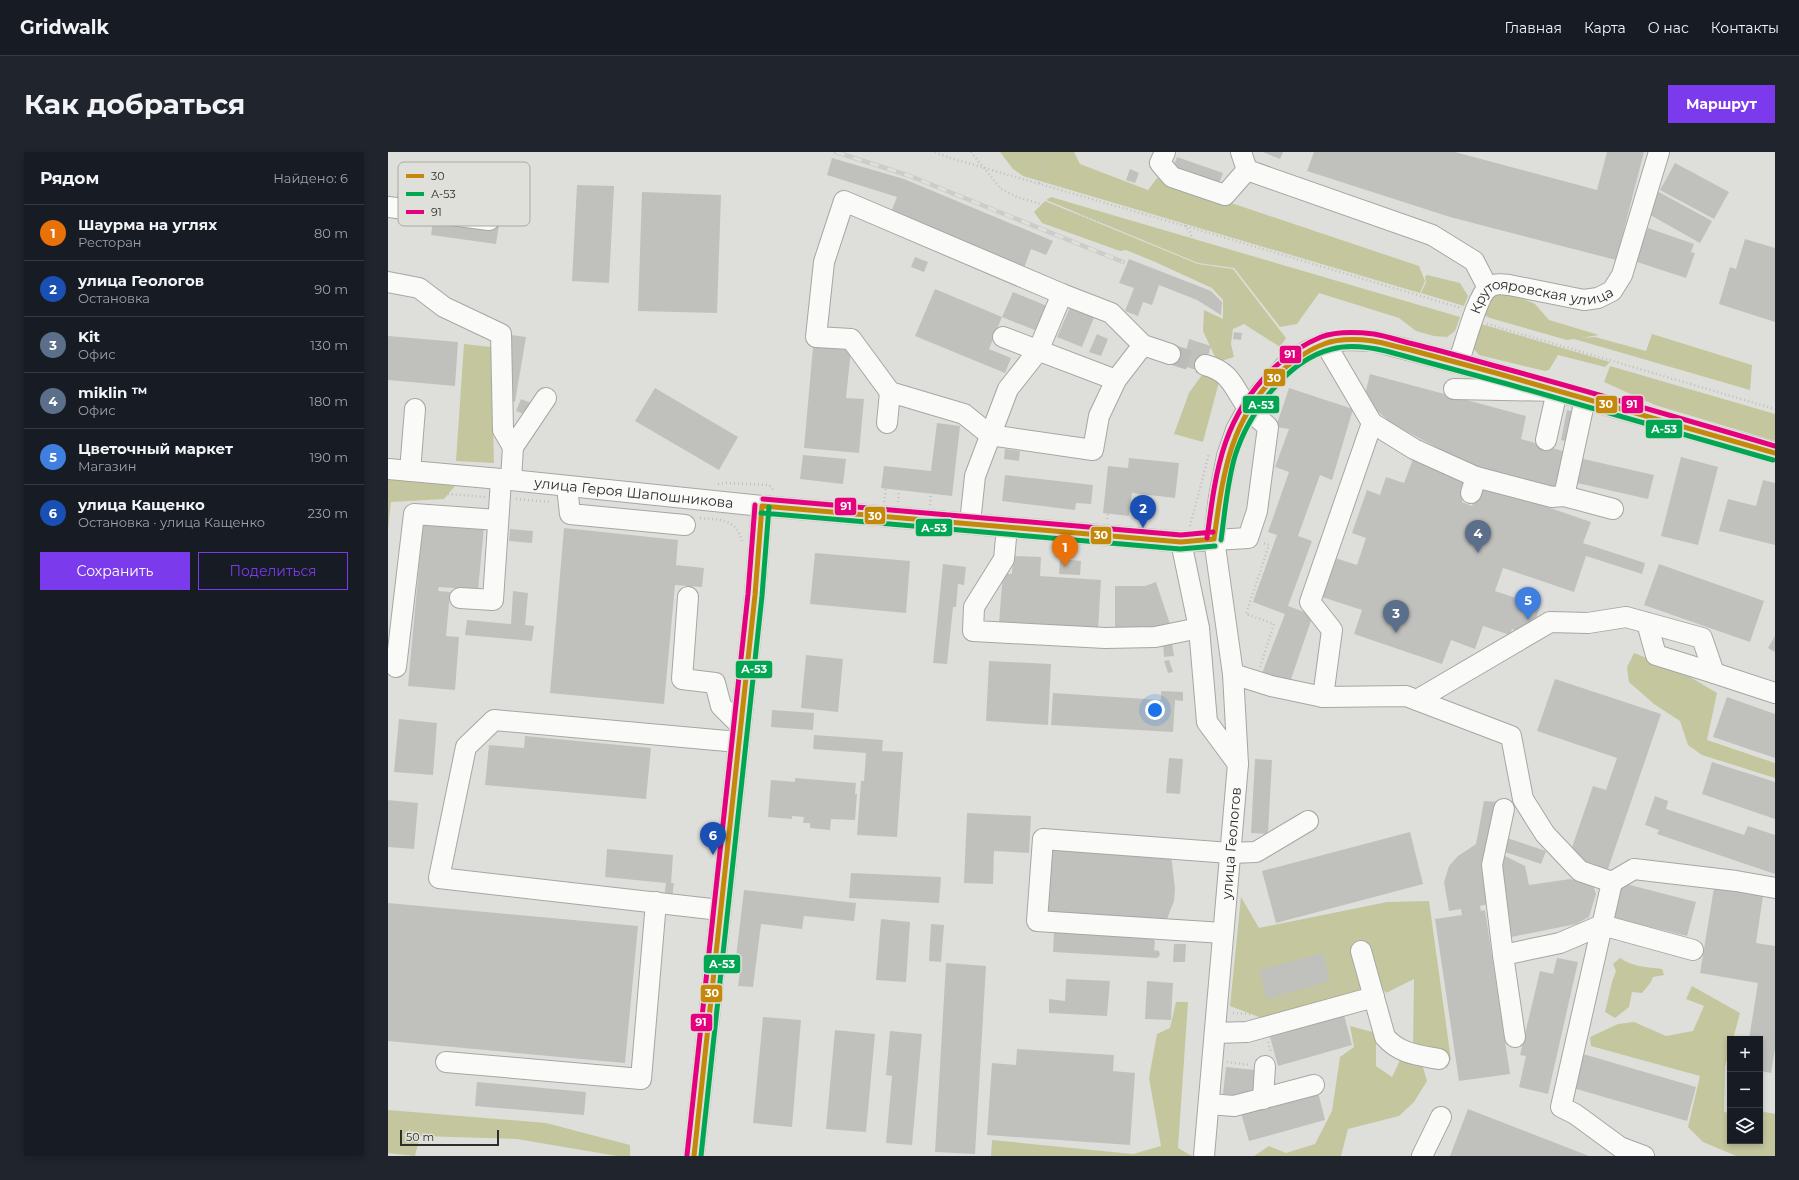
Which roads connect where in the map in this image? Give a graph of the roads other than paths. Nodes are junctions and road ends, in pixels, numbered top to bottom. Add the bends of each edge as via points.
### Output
1 (1165, 152) edge
2 (1659, 152) edge
3 (1244, 161) edge
4 (388, 207) edge
5 (398, 208) edge
6 (388, 282) edge
7 (1488, 288) junction
8 (1062, 294) junction
9 (1003, 337) dead end
10 (1325, 343) junction
11 (1143, 345) junction
12 (1038, 351) junction
13 (1170, 354) tunnel mouth
14 (1458, 363) junction
15 (1205, 365) tunnel mouth
16 (1116, 380) junction
17 (1454, 389) dead end
18 (1557, 391) junction
19 (890, 392) junction
20 (546, 398) dead end
21 (1585, 399) junction
22 (1248, 408) junction
23 (415, 409) dead end
24 (888, 423) dead end
25 (1372, 423) junction
26 (990, 435) junction
27 (1546, 440) dead end
28 (513, 447) junction
29 (1775, 453) edge
30 (388, 469) edge
31 (410, 471) junction
32 (504, 486) junction
33 (568, 495) junction
34 (654, 495) junction
35 (1564, 496) junction
36 (762, 506) junction
37 (1613, 509) dead end
38 (498, 520) junction
39 (652, 522) junction
40 (970, 523) junction
41 (685, 525) road end
42 (1007, 527) junction
43 (1182, 534) junction
44 (1214, 539) junction
45 (688, 597) dead end
46 (460, 598) dead end
47 (1646, 623) junction
48 (1198, 628) junction
49 (396, 668) dead end
50 (1714, 673) junction
51 (1233, 674) junction
52 (1775, 693) edge
53 (1322, 697) junction
54 (1417, 700) junction
55 (739, 733) junction
56 (1238, 764) junction
57 (1504, 809) dead end
58 (1308, 821) dead end
59 (1230, 853) junction
60 (1612, 882) junction
61 (1775, 888) edge
62 (656, 902) junction
63 (720, 910) junction
64 (1602, 925) junction
65 (1223, 933) junction
66 (1693, 950) dead end
67 (1361, 952) dead end
68 (1503, 955) junction
69 (1374, 997) junction
70 (1215, 1033) junction
71 (1515, 1037) dead end
72 (1439, 1059) dead end
73 (446, 1062) dead end
74 (1265, 1066) road end
75 (1314, 1085) dead end
76 (1263, 1099) junction
77 (1209, 1104) junction
78 (1441, 1117) dead end
79 (694, 1156) edge
80 (1204, 1156) edge
81 (1422, 1156) edge
82 (1644, 1156) edge

1 - 3 street via 1160,163 1172,177 1225,195
2 - 7 street, Крутояровская улица via 1622,275 1612,291 1598,298 1584,300 1509,285 1498,284
3 - 7 street via 1432,235 1474,261
4 - 5 street
6 - 28 street via 419,288 444,307 501,334 503,430
7 - 14 street, Крутояровская улица via 1480,299
8 - 11 street via 1111,313
8 - 12 street
8 - 19 street via 844,201 824,262 816,337 851,340
9 - 12 street
10 - 14 street, улица Геологов via 1347,340 1374,341
10 - 22 street, улица Геологов via 1307,351 1286,366
10 - 25 street
11 - 13 street
11 - 16 street
12 - 16 street
12 - 26 street via 1008,389
14 - 18 street, улица Геологов
15 - 22 street via 1229,378
16 - 26 street via 1099,416 1093,450
17 - 18 street
18 - 21 street, улица Геологов
18 - 27 street
19 - 24 street
19 - 26 street via 964,414
20 - 28 street
21 - 29 street, улица Геологов
21 - 35 street
22 - 44 street, улица Геологов via 1236,430 1227,456
22 - 44 street, улица Героя Шапошникова via 1268,427 1257,511 1248,538
23 - 31 street
25 - 35 street via 1474,485 1552,497
25 - 53 street via 1310,602 1332,630
26 - 40 street via 975,476
28 - 32 street
30 - 31 street, улица Героя Шапошникова
31 - 32 street, улица Героя Шапошникова
32 - 33 street, улица Героя Шапошникова
32 - 38 street
33 - 34 street, улица Героя Шапошникова
33 - 39 street via 570,514
34 - 36 street, улица Героя Шапошникова
34 - 39 street
35 - 37 street
36 - 40 street, улица Героя Шапошникова
36 - 55 street via 755,595
38 - 46 street via 493,600
38 - 49 street via 414,514
39 - 41 street
40 - 42 street, улица Героя Шапошникова
42 - 43 street, улица Героя Шапошникова
42 - 48 street via 1004,559 974,607 973,631 1105,638 1155,637
43 - 44 street, улица Героя Шапошникова
43 - 48 street
44 - 51 street, улица Геологов
45 - 55 street via 682,679 715,683 721,706
47 - 50 street via 1656,655
47 - 50 street via 1702,638
47 - 54 street via 1626,617 1588,623 1550,622
48 - 56 street via 1207,722
50 - 52 street
51 - 53 street
51 - 56 street, улица Геологов
53 - 54 street via 1406,696
54 - 60 street via 1511,736 1523,799 1545,834 1580,871
55 - 62 street via 494,720 466,747 439,878
55 - 63 street
56 - 59 street, улица Геологов
57 - 68 street via 1492,865
58 - 59 street via 1256,852
59 - 65 street, улица Геологов
59 - 65 street via 1043,839 1037,921
60 - 61 street via 1634,869
60 - 64 street
62 - 63 street
62 - 73 street via 640,1079
63 - 79 street
64 - 66 street
64 - 68 street via 1560,943
64 - 82 street via 1561,1107 1575,1114 1620,1147
65 - 70 street, улица Геологов
67 - 69 street
68 - 71 street
69 - 70 street via 1247,1032
69 - 72 street via 1385,1037 1393,1047
70 - 77 street, улица Геологов
74 - 76 street
75 - 76 street
76 - 77 street via 1234,1106
77 - 80 street, улица Геологов
78 - 81 street

